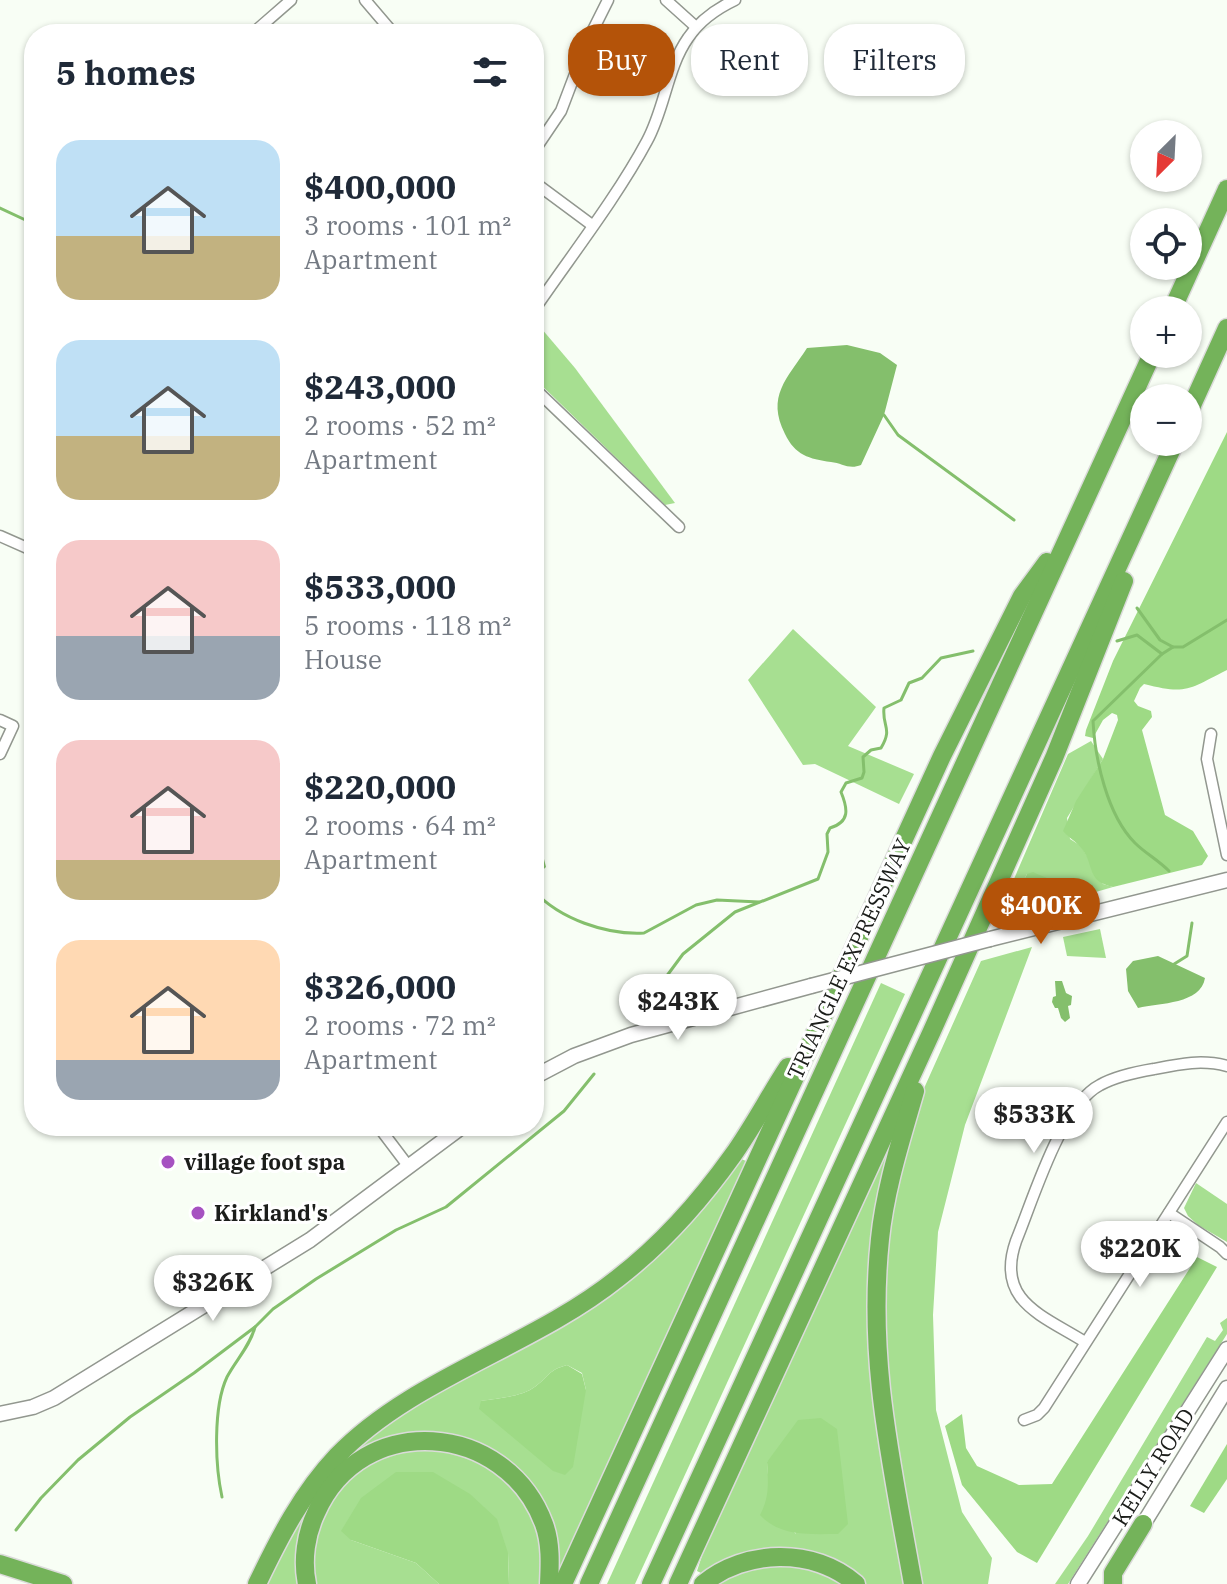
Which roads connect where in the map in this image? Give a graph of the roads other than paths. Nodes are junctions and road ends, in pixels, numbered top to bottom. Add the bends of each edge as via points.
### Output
1 (291, 0) edge
2 (365, 0) edge
3 (608, 0) edge
4 (666, 0) edge
5 (735, 0) edge
6 (263, 24) edge
7 (385, 24) edge
8 (693, 24) edge
9 (700, 24) edge
10 (691, 35) edge
11 (544, 136) edge
12 (544, 189) edge
13 (1227, 189) edge
14 (592, 225) junction
15 (544, 295) edge
16 (1178, 296) edge
17 (1227, 328) edge
18 (1146, 368) edge
19 (1202, 384) edge
20 (544, 398) edge
21 (1169, 456) edge
22 (1140, 520) junction
23 (679, 527) dead end
24 (1070, 531) junction
25 (0, 536) edge
26 (24, 547) edge
27 (0, 720) edge
28 (1211, 734) dead end
29 (0, 754) edge
30 (1221, 798) edge
31 (1227, 855) edge
32 (1227, 880) edge
33 (819, 1022) junction
34 (932, 1031) junction
35 (1227, 1066) edge
36 (544, 1072) edge
37 (1227, 1122) edge
38 (386, 1136) edge
39 (450, 1136) edge
40 (409, 1167) junction
41 (1169, 1213) junction
42 (1225, 1250) edge
43 (1085, 1342) junction
44 (1227, 1349) edge
45 (1227, 1388) edge
46 (0, 1414) edge
47 (1024, 1420) dead end
48 (1143, 1524) junction
49 (0, 1564) edge
50 (63, 1584) edge
51 (257, 1584) edge
52 (307, 1584) edge
53 (549, 1584) edge
54 (563, 1584) edge
55 (589, 1584) edge
56 (651, 1584) edge
57 (678, 1584) edge
58 (703, 1584) edge
59 (856, 1584) edge
60 (913, 1584) edge
61 (1078, 1584) edge
62 (1102, 1584) edge
63 (1113, 1584) edge

1 - 6 street
2 - 7 street
3 - 11 street via 561,111
4 - 8 street
5 - 9 street
10 - 14 street via 677,58 646,145
12 - 14 street
13 - 16 highway
14 - 15 street
17 - 19 highway
18 - 24 highway, TRIANGLE EXPRESSWAY
20 - 23 street
21 - 22 highway
22 - 34 highway via 1136,551 1054,758
22 - 56 highway
24 - 33 highway via 1022,596 988,661
24 - 55 highway, TRIANGLE EXPRESSWAY
25 - 26 street
27 - 29 street via 13,726
28 - 30 street via 1207,759
30 - 31 street
32 - 36 street, bridge via 631,1035
33 - 51 highway via 734,1154 686,1214 619,1278 558,1320 370,1426 338,1455 296,1507
33 - 54 highway
34 - 57 highway
34 - 60 highway via 892,1172 876,1304 881,1406
35 - 43 street via 1190,1062 1129,1073 1086,1094 1066,1121 1016,1241 1010,1273 1027,1305
37 - 41 street
38 - 40 street
39 - 40 street
40 - 46 street via 310,1240 106,1368 54,1398
41 - 42 street
41 - 43 street
43 - 47 street via 1044,1408
44 - 61 street, KELLY ROAD
45 - 48 street, KELLY ROAD
48 - 62 street, KELLY ROAD
48 - 63 highway via 1113,1573
49 - 50 highway
52 - 53 highway via 309,1527 333,1484 376,1452 424,1441 472,1449 521,1484 545,1525
58 - 59 highway via 722,1570 758,1558 783,1557 828,1566

